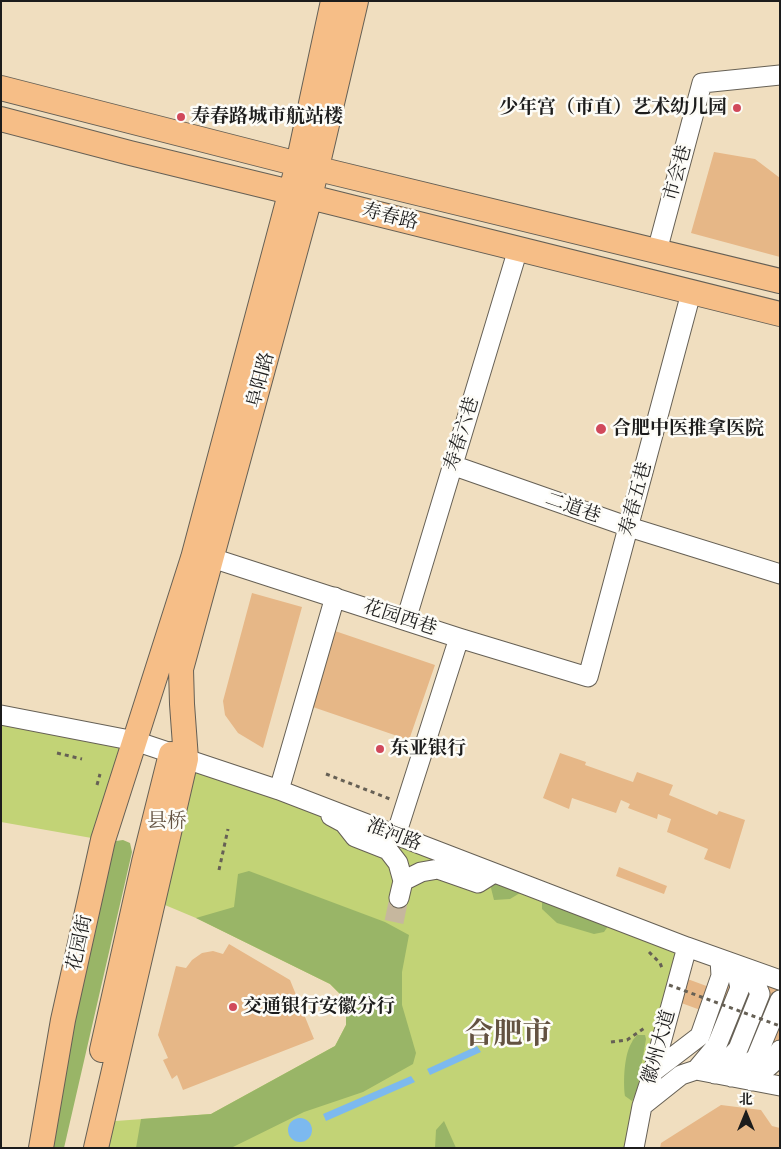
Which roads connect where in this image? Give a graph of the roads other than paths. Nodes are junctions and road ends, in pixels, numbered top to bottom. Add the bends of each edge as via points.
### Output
1 (333, 1) edge
2 (356, 1) edge
3 (780, 75) edge
4 (1, 88) edge
5 (1, 119) edge
6 (308, 166) junction
7 (300, 195) junction
8 (518, 249) junction
9 (657, 251) junction
10 (780, 281) edge
11 (692, 293) junction
12 (780, 314) edge
13 (452, 465) junction
14 (629, 527) junction
15 (212, 558) junction
16 (780, 574) edge
17 (335, 598) junction
18 (406, 620) junction
19 (459, 638) junction
20 (588, 677) joint
21 (1, 715) edge
22 (135, 741) junction
23 (179, 756) junction
24 (286, 792) junction
25 (396, 835) junction
26 (494, 873) junction
27 (687, 947) junction
28 (735, 964) junction
29 (778, 985) edge
30 (780, 1000) edge
31 (780, 1050) edge
32 (696, 1070) junction
33 (653, 1072) junction
34 (723, 1075) junction
35 (752, 1081) junction
36 (778, 1084) edge
37 (642, 1106) junction
38 (41, 1148) edge
39 (80, 1148) edge
40 (96, 1148) edge
41 (634, 1148) edge

1 - 6 main road, 阜阳路
2 - 6 main road, 阜阳路
3 - 9 street, 市会巷 via 702,82
4 - 6 main road, 寿春路
5 - 7 main road, 寿春路
6 - 7 main road, 阜阳路
6 - 9 main road, 寿春路
7 - 8 main road, 寿春路
7 - 15 main road, 阜阳路
7 - 22 main road, 阜阳路 via 193,558
8 - 11 main road, 寿春路
8 - 13 street, 寿春六巷
9 - 10 main road, 寿春路
11 - 12 main road, 寿春路
11 - 14 street, 寿春五巷
13 - 14 street, 二道巷
13 - 18 street, 寿春六巷
14 - 16 street, 二道巷
14 - 20 street, 寿春五巷
15 - 17 street, 花园西巷
15 - 23 main road, 阜阳路 via 181,669
17 - 18 street, 花园西巷
17 - 24 street
18 - 19 street, 花园西巷
19 - 20 street, 花园西巷
19 - 25 street
21 - 22 street, 淮河路
22 - 23 street, 淮河路
22 - 38 main road, 花园街 via 103,840 63,1020
23 - 24 street, 淮河路
23 - 39 main road via 144,862
23 - 40 main road
24 - 25 street, 淮河路
24 - 26 street via 344,823 355,838 388,850 398,863 401,889 421,872 438,869 478,883
25 - 26 street, 淮河路
26 - 27 street, 淮河路
27 - 28 street, 淮河路
27 - 33 street, 徽州大道
28 - 29 street, 淮河路
28 - 32 street via 740,988 717,1045
28 - 33 street via 721,976 700,1036
28 - 34 street via 760,994 738,1049
30 - 34 street via 756,1058
31 - 35 street via 775,1061
32 - 34 street
32 - 37 street via 681,1075
33 - 37 street, 徽州大道
34 - 35 street
35 - 36 street
37 - 41 street, 徽州大道

